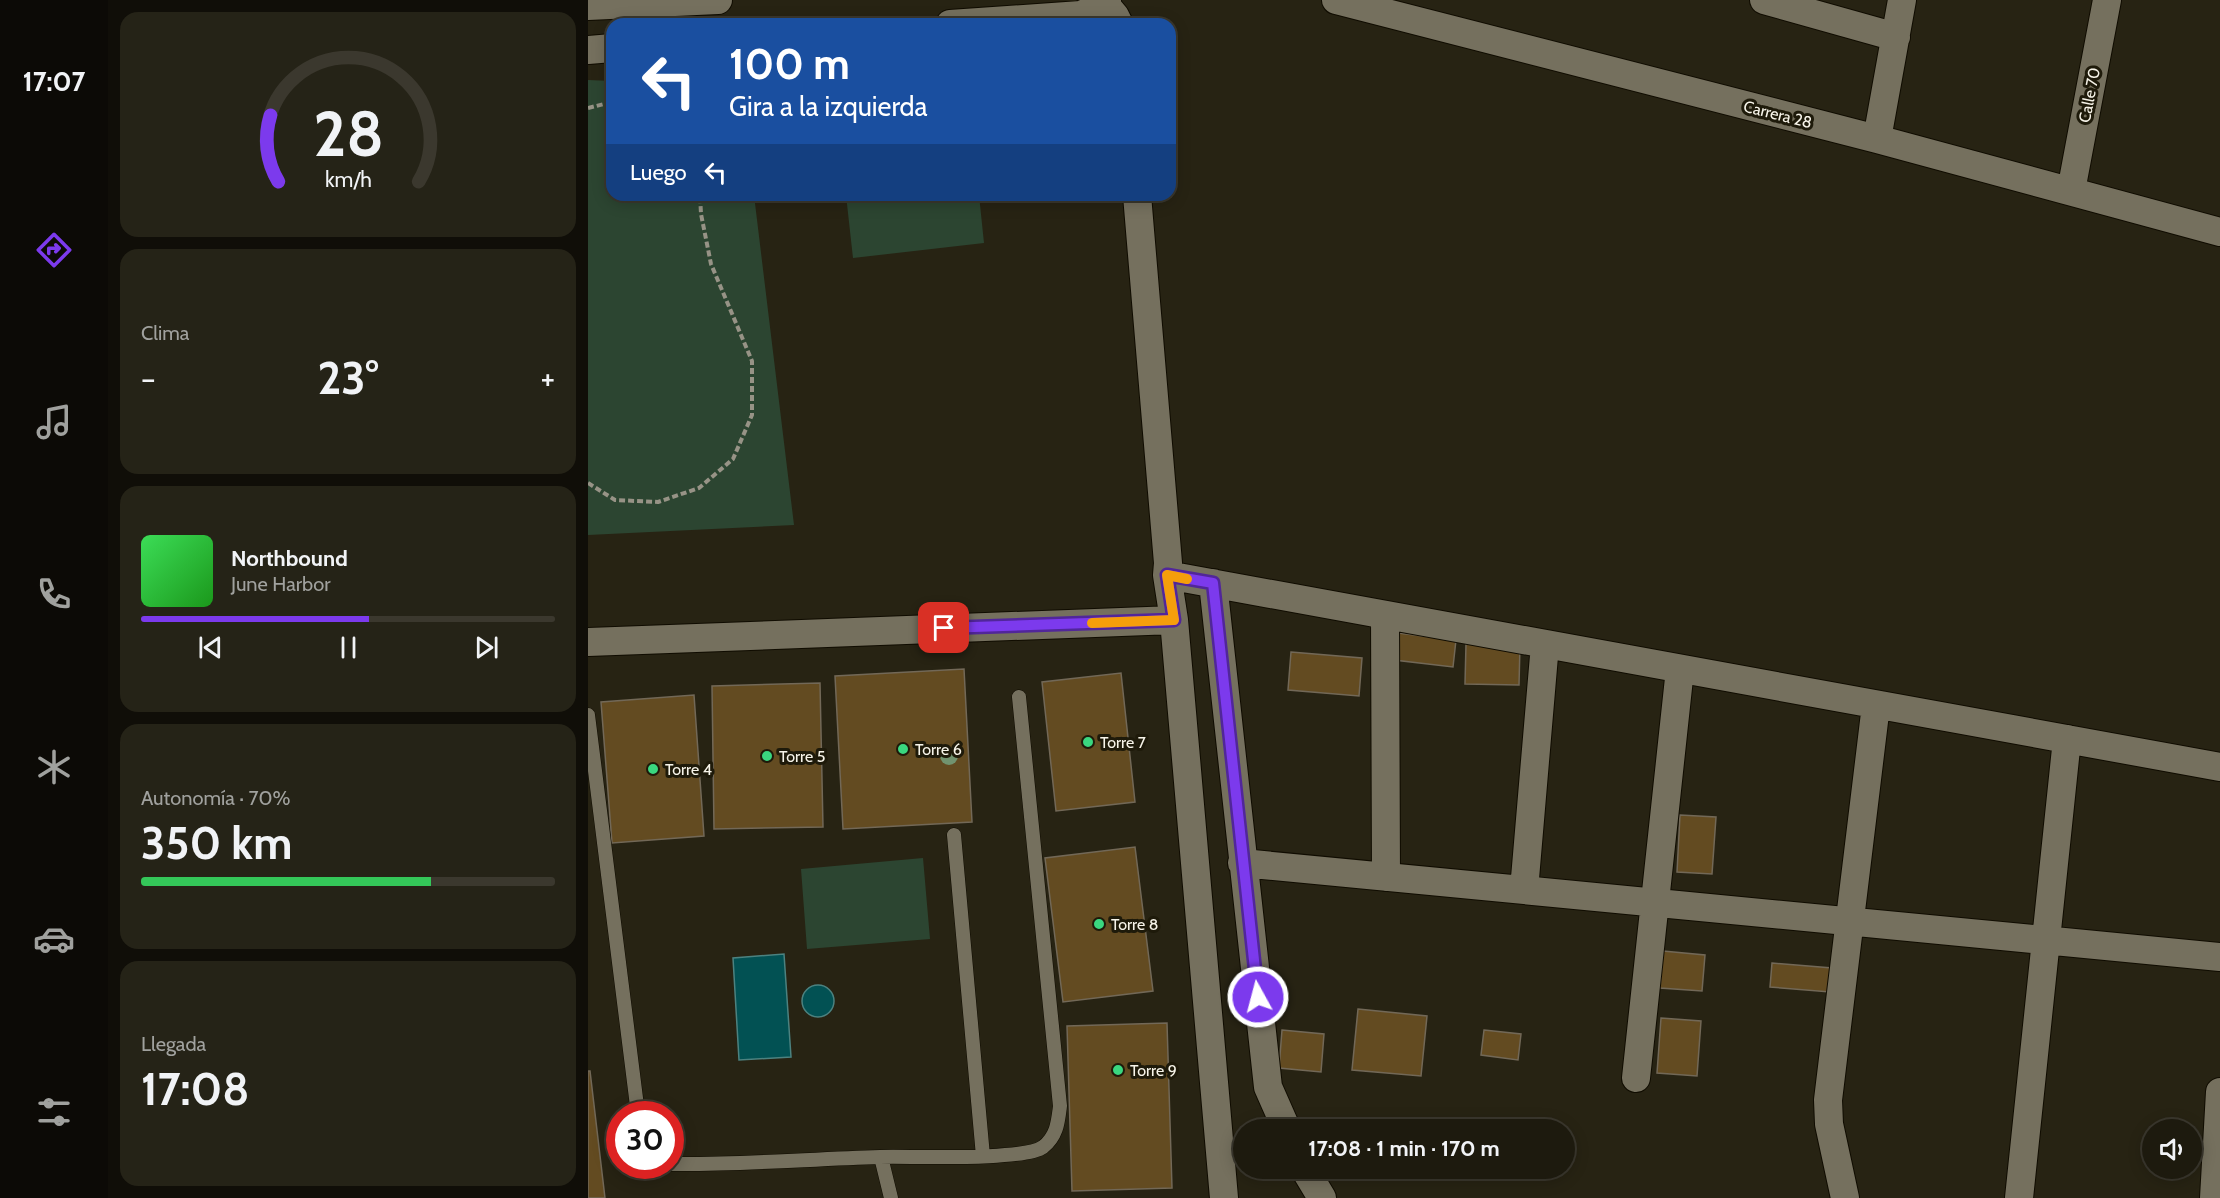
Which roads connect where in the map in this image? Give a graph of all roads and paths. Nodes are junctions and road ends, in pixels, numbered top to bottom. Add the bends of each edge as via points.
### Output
1 (718, 0) edge
2 (1764, 0) edge
3 (1902, 0) edge
4 (2107, 0) edge
5 (1353, 2) edge
6 (588, 6) edge
7 (1110, 9) edge
8 (1037, 18) edge
9 (1896, 37) junction
10 (606, 48) edge
11 (588, 50) edge
12 (606, 104) edge
13 (588, 108) edge
14 (1877, 139) junction
15 (2071, 191) junction
16 (700, 201) edge
17 (1138, 201) edge
18 (2220, 232) edge
19 (588, 483) edge
20 (1167, 575) junction
21 (1213, 583) junction
22 (1385, 615) junction
23 (1174, 620) junction
24 (588, 642) edge
25 (1545, 644) junction
26 (1680, 669) junction
27 (1019, 697) dead end
28 (1876, 705) junction
29 (588, 715) edge
30 (2067, 739) junction
31 (2220, 767) edge
32 (954, 835) dead end
33 (1242, 863) junction
34 (1386, 877) junction
35 (1524, 890) junction
36 (1655, 903) junction
37 (1849, 921) junction
38 (2046, 940) junction
39 (2220, 957) edge
40 (1636, 1078) dead end
41 (2220, 1092) edge
42 (636, 1101) edge
43 (1282, 1119) edge
44 (983, 1156) junction
45 (881, 1157) junction
46 (684, 1164) edge
47 (1311, 1179) edge
48 (891, 1198) edge
49 (1224, 1198) edge
50 (1323, 1198) edge
51 (1845, 1198) edge
52 (2019, 1198) edge
53 (2214, 1198) edge

1 - 6 street
2 - 9 street
3 - 9 street
4 - 15 street, Calle 70
5 - 14 street, Carrera 28
7 - 8 street
9 - 14 street
10 - 11 street
12 - 13 path
14 - 15 street, Carrera 28
15 - 18 street, Carrera 28
16 - 19 path via 711,264 752,360 752,415 733,459 699,488 658,502 615,500
17 - 20 street
20 - 21 street
20 - 23 street
21 - 22 street
21 - 33 street
22 - 25 street
22 - 34 street
23 - 24 street
23 - 49 street
25 - 26 street
25 - 35 street
26 - 28 street
26 - 36 street
27 - 44 lane via 1060,1106 1056,1132 1042,1148
28 - 30 street
28 - 37 street
29 - 42 lane
30 - 31 street
30 - 38 street
32 - 44 lane
33 - 34 street
33 - 43 street via 1268,1087
34 - 35 street
35 - 36 street
36 - 37 street
36 - 40 street
37 - 38 street
37 - 51 street via 1828,1100 1828,1124
38 - 39 street
38 - 52 street
41 - 53 street
44 - 45 lane
45 - 46 lane
45 - 48 lane
47 - 50 street

